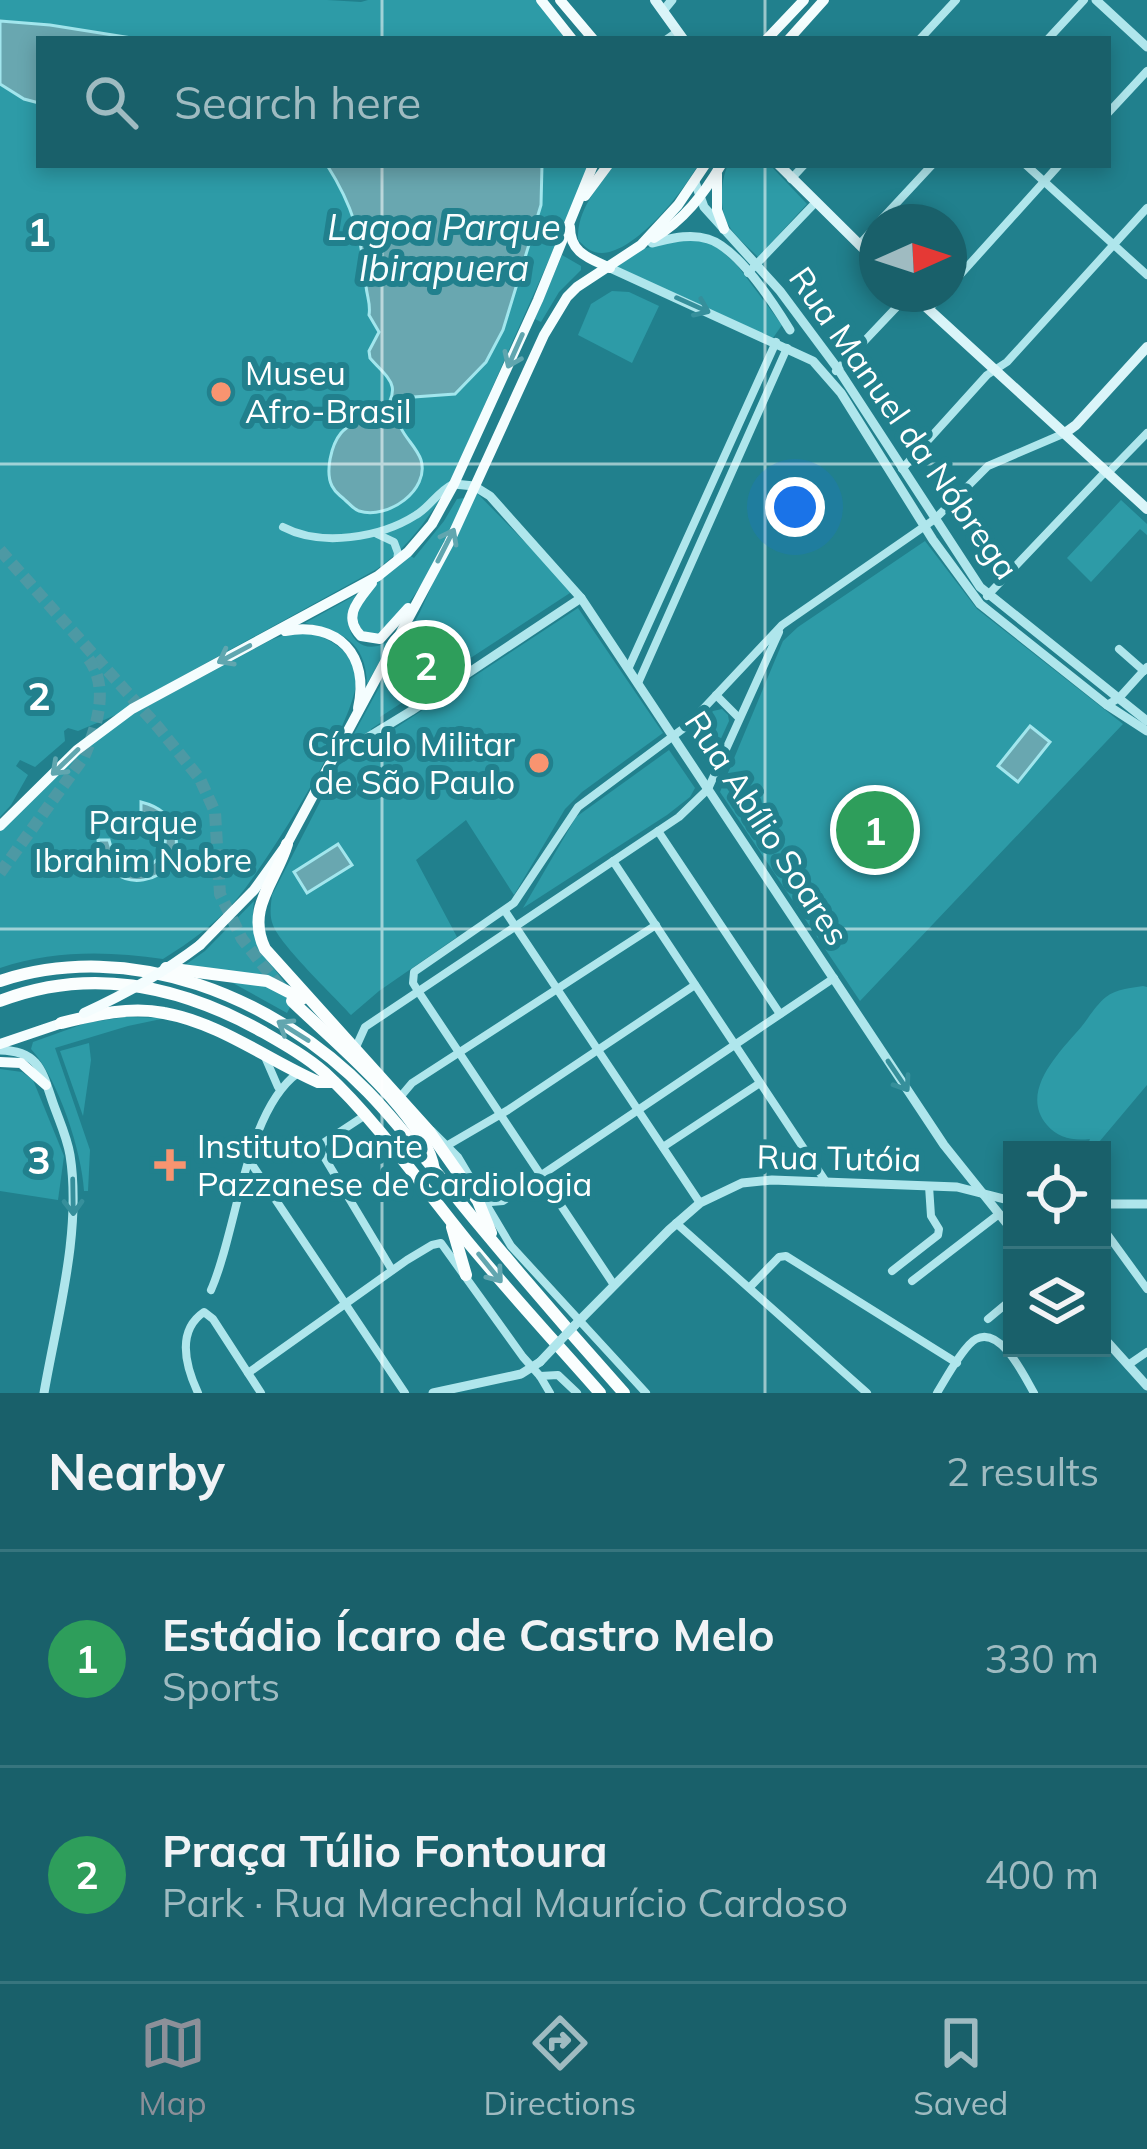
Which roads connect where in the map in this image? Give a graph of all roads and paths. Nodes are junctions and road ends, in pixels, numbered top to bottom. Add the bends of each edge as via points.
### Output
1 (541, 0) edge
2 (560, 0) edge
3 (672, 0) edge
4 (804, 0) edge
5 (824, 0) edge
6 (956, 0) edge
7 (1084, 0) edge
8 (1096, 0) edge
9 (659, 5) edge
10 (570, 36) edge
11 (590, 36) edge
12 (675, 36) edge
13 (770, 36) edge
14 (792, 36) edge
15 (923, 36) edge
16 (1051, 36) edge
17 (1147, 47) edge
18 (1147, 71) edge
19 (1111, 110) edge
20 (592, 168) edge
21 (606, 168) edge
22 (713, 168) edge
23 (714, 168) edge
24 (714, 168) edge
25 (781, 168) edge
26 (801, 168) edge
27 (929, 168) edge
28 (1029, 168) edge
29 (1056, 168) edge
30 (791, 179) junction
31 (695, 182) junction
32 (1044, 182) junction
33 (700, 198) junction
34 (815, 203) junction
35 (896, 204) edge
36 (578, 205) junction
37 (1147, 208) edge
38 (570, 224) junction
39 (724, 229) junction
40 (859, 244) edge
41 (1114, 244) junction
42 (640, 245) junction
43 (967, 266) edge
44 (610, 268) junction
45 (753, 269) junction
46 (1147, 275) edge
47 (893, 312) edge
48 (932, 312) edge
49 (808, 328) junction
50 (790, 330) junction
51 (782, 345) junction
52 (1147, 347) edge
53 (838, 368) junction
54 (996, 370) junction
55 (830, 378) junction
56 (856, 406) junction
57 (1065, 433) junction
58 (1147, 433) edge
59 (902, 469) junction
60 (1107, 472) junction
61 (454, 484) junction
62 (474, 486) junction
63 (700, 509) junction
64 (1147, 509) edge
65 (712, 515) junction
66 (935, 520) junction
67 (283, 527) dead end
68 (924, 527) junction
69 (370, 533) junction
70 (397, 561) junction
71 (378, 576) junction
72 (422, 591) junction
73 (581, 598) junction
74 (984, 600) junction
75 (782, 625) junction
76 (271, 634) junction
77 (1120, 649) dead end
78 (629, 668) junction
79 (1145, 669) edge
80 (638, 681) junction
81 (716, 695) junction
82 (1120, 698) junction
83 (1107, 705) junction
84 (356, 717) junction
85 (740, 719) junction
86 (1147, 721) edge
87 (1147, 731) edge
88 (674, 736) junction
89 (332, 760) junction
90 (708, 789) junction
91 (0, 826) edge
92 (658, 831) junction
93 (287, 844) junction
94 (613, 861) junction
95 (505, 911) junction
96 (515, 926) junction
97 (656, 926) junction
98 (129, 969) junction
99 (834, 979) junction
100 (0, 981) edge
101 (695, 985) junction
102 (557, 990) junction
103 (418, 991) junction
104 (0, 1001) edge
105 (292, 1001) tunnel mouth
106 (323, 1012) junction
107 (780, 1015) junction
108 (62, 1024) junction
109 (735, 1045) junction
110 (356, 1046) junction
111 (0, 1047) edge
112 (597, 1050) junction
113 (263, 1054) junction
114 (459, 1054) junction
115 (0, 1062) edge
116 (298, 1073) junction
117 (334, 1082) junction
118 (760, 1083) junction
119 (46, 1084) junction
120 (278, 1088) junction
121 (401, 1096) junction
122 (638, 1110) junction
123 (499, 1114) junction
124 (364, 1116) junction
125 (428, 1130) junction
126 (448, 1145) junction
127 (663, 1148) junction
128 (249, 1160) junction
129 (435, 1171) junction
130 (540, 1174) junction
131 (826, 1182) junction
132 (929, 1186) junction
133 (984, 1192) junction
134 (483, 1196) junction
135 (1003, 1198) edge
136 (700, 1203) junction
137 (1147, 1204) edge
138 (1111, 1206) edge
139 (999, 1214) junction
140 (1003, 1219) edge
141 (450, 1220) junction
142 (676, 1223) junction
143 (1111, 1239) edge
144 (492, 1240) junction
145 (392, 1270) junction
146 (892, 1270) dead end
147 (466, 1275) junction
148 (912, 1282) dead end
149 (614, 1285) junction
150 (750, 1287) junction
151 (1147, 1289) edge
152 (211, 1290) dead end
153 (344, 1304) junction
154 (1003, 1306) edge
155 (988, 1319) dead end
156 (577, 1322) junction
157 (1111, 1346) edge
158 (1147, 1352) edge
159 (957, 1363) junction
160 (1128, 1365) junction
161 (538, 1368) junction
162 (248, 1373) junction
163 (1147, 1387) edge
164 (44, 1393) edge
165 (198, 1393) edge
166 (261, 1393) edge
167 (405, 1393) edge
168 (433, 1393) edge
169 (550, 1393) edge
170 (577, 1393) edge
171 (600, 1393) edge
172 (624, 1393) edge
173 (646, 1393) edge
174 (867, 1393) edge
175 (937, 1393) edge
176 (1034, 1393) edge

1 - 10 main road
2 - 11 main road
3 - 9 street
4 - 13 main road
5 - 14 main road
6 - 15 street
7 - 16 street
8 - 17 street
9 - 12 main road
18 - 19 street
20 - 36 main road
21 - 36 main road
22 - 31 main road
23 - 33 main road
24 - 39 main road
25 - 30 main road
26 - 30 street
27 - 35 street
28 - 32 street
29 - 32 street
30 - 34 main road
31 - 33 street, Rua Manuel da Nóbrega
31 - 42 main road
32 - 41 street
32 - 43 street
33 - 39 street, Rua Manuel da Nóbrega
33 - 42 main road
34 - 40 main road
34 - 45 street
36 - 38 main road
37 - 41 street
38 - 44 main road via 577,250
38 -> 61 main road
39 - 45 street, Rua Manuel da Nóbrega
41 - 46 street
41 - 54 street
42 - 44 main road
42 - 45 street, Rua Manuel da Nóbrega via 703,237
44 -> 51 street, Rua Manuel da Nóbrega
44 - 62 main road via 567,297
45 - 49 street, Rua Manuel da Nóbrega
45 - 50 street, Rua Manuel da Nóbrega
47 - 53 street
48 - 54 main road
49 - 50 street
49 - 53 street, Rua Manuel da Nóbrega
50 - 51 street
51 - 55 street, Rua Manuel da Nóbrega
51 - 63 street
51 - 65 street
52 - 57 main road
53 - 55 street
53 - 56 street, Rua Manuel da Nóbrega
54 - 57 main road
54 - 59 street
55 - 56 street, Rua Manuel da Nóbrega
56 - 59 street, Rua Manuel da Nóbrega
56 - 68 street, Rua Manuel da Nóbrega
57 - 60 main road
57 - 66 street via 988,466
58 - 60 street
59 - 66 street, Rua Manuel da Nóbrega
60 - 64 main road
60 - 74 street
61 - 62 street
61 - 69 street via 416,515
61 - 70 main road via 432,524
72 -> 62 main road
62 - 73 street, Rua Abílio Soares
63 - 65 street
63 - 78 street
65 - 80 street
66 - 68 street
66 - 74 street, Rua Manuel da Nóbrega
67 - 69 street via 321,538
68 - 74 street, Rua Manuel da Nóbrega
68 - 75 street
69 - 70 street via 394,542
70 - 71 main road
71 - 72 main road via 351,616 368,639 386,634
71 - 76 main road
72 - 84 main road
73 - 78 street, Rua Abílio Soares
73 - 89 street
74 - 82 street, Rua Manuel da Nóbrega
74 - 83 street, Rua Manuel da Nóbrega
75 - 81 street
75 - 85 street
76 - 84 main road via 314,629 345,644 360,675
76 -> 91 main road via 133,710 77,750
77 - 79 street
78 - 80 street, Rua Abílio Soares
79 - 82 street
80 - 88 street, Rua Abílio Soares
81 - 85 street
81 - 88 street
82 - 83 street
82 - 86 street, Rua Manuel da Nóbrega
83 - 87 street, Rua Manuel da Nóbrega
84 - 89 main road
85 - 90 street
88 - 90 street, Rua Abílio Soares
88 - 95 street via 572,813
89 - 93 main road
90 - 92 street
90 - 99 street, Rua Abílio Soares
92 - 94 street
92 - 107 street
93 - 106 highway via 263,897 260,940
93 - 108 main road, bridge via 200,945 125,995
94 - 96 street
94 - 97 street
95 - 96 street
95 - 103 street via 416,969
96 - 102 street
96 - 103 street
97 - 101 street
97 - 102 street
98 - 100 highway via 54,967
98 - 106 highway via 267,981
129 -> 98 highway via 369,1093 311,1042 227,994
99 - 107 street
99 -> 133 street, Rua Abílio Soares
101 - 109 street
101 - 112 street
102 - 112 street
102 - 114 street
103 - 110 street via 364,1027
103 - 114 street
104 - 117 highway via 68,984 155,988 241,1019
105 - 129 highway via 384,1089
106 - 110 highway
107 - 109 street
108 - 111 main road
108 - 113 highway via 165,1013
109 - 118 street
109 - 122 street
110 - 121 highway
111 - 119 street via 33,1060
112 - 122 street
112 - 123 street
113 - 116 highway
113 - 120 street
114 - 121 street
114 - 123 street
115 - 119 main road via 28,1066
116 - 117 highway
116 - 120 street
117 - 124 highway
118 - 127 street
118 - 131 street
119 -> 164 street via 69,1148 74,1211
120 - 128 street
121 - 125 highway
122 - 127 street
122 - 130 street
123 - 126 street
123 - 130 street
124 - 141 highway
124 - 145 street via 320,1150
125 - 126 street
125 - 144 highway via 478,1202
126 - 134 street
127 - 136 street
128 - 152 street
128 - 153 street
129 - 144 highway
130 - 134 street via 501,1203
130 - 149 street
131 - 132 street, Rua Tutóia
131 - 136 street, Rua Tutóia via 742,1183
132 - 133 street, Rua Tutóia
132 - 146 street via 938,1235
133 - 135 street, Rua Tutóia
133 - 139 street, Rua Abílio Soares
134 - 156 street via 506,1240
136 - 142 street, Rua Tutóia
137 - 138 street
139 - 140 street, Rua Abílio Soares
139 - 148 street
141 - 147 highway
141 -> 171 highway
142 - 149 street, Rua Tutóia
142 - 150 street
143 - 151 street
144 - 172 highway
145 - 147 street via 441,1243
145 - 153 street
147 - 161 street
149 - 156 street, Rua Tutóia
150 - 159 street via 786,1256
150 - 174 street
153 - 162 street
153 - 167 street
154 - 155 street
156 - 161 street, Rua Tutóia, bridge
156 - 173 street
157 - 160 street
158 - 160 street
159 - 175 street
159 - 176 street via 971,1342 986,1337 1006,1348
160 - 163 street
161 - 168 street
161 - 169 street
161 - 170 street
162 - 165 street via 204,1312 185,1351
162 - 166 street

